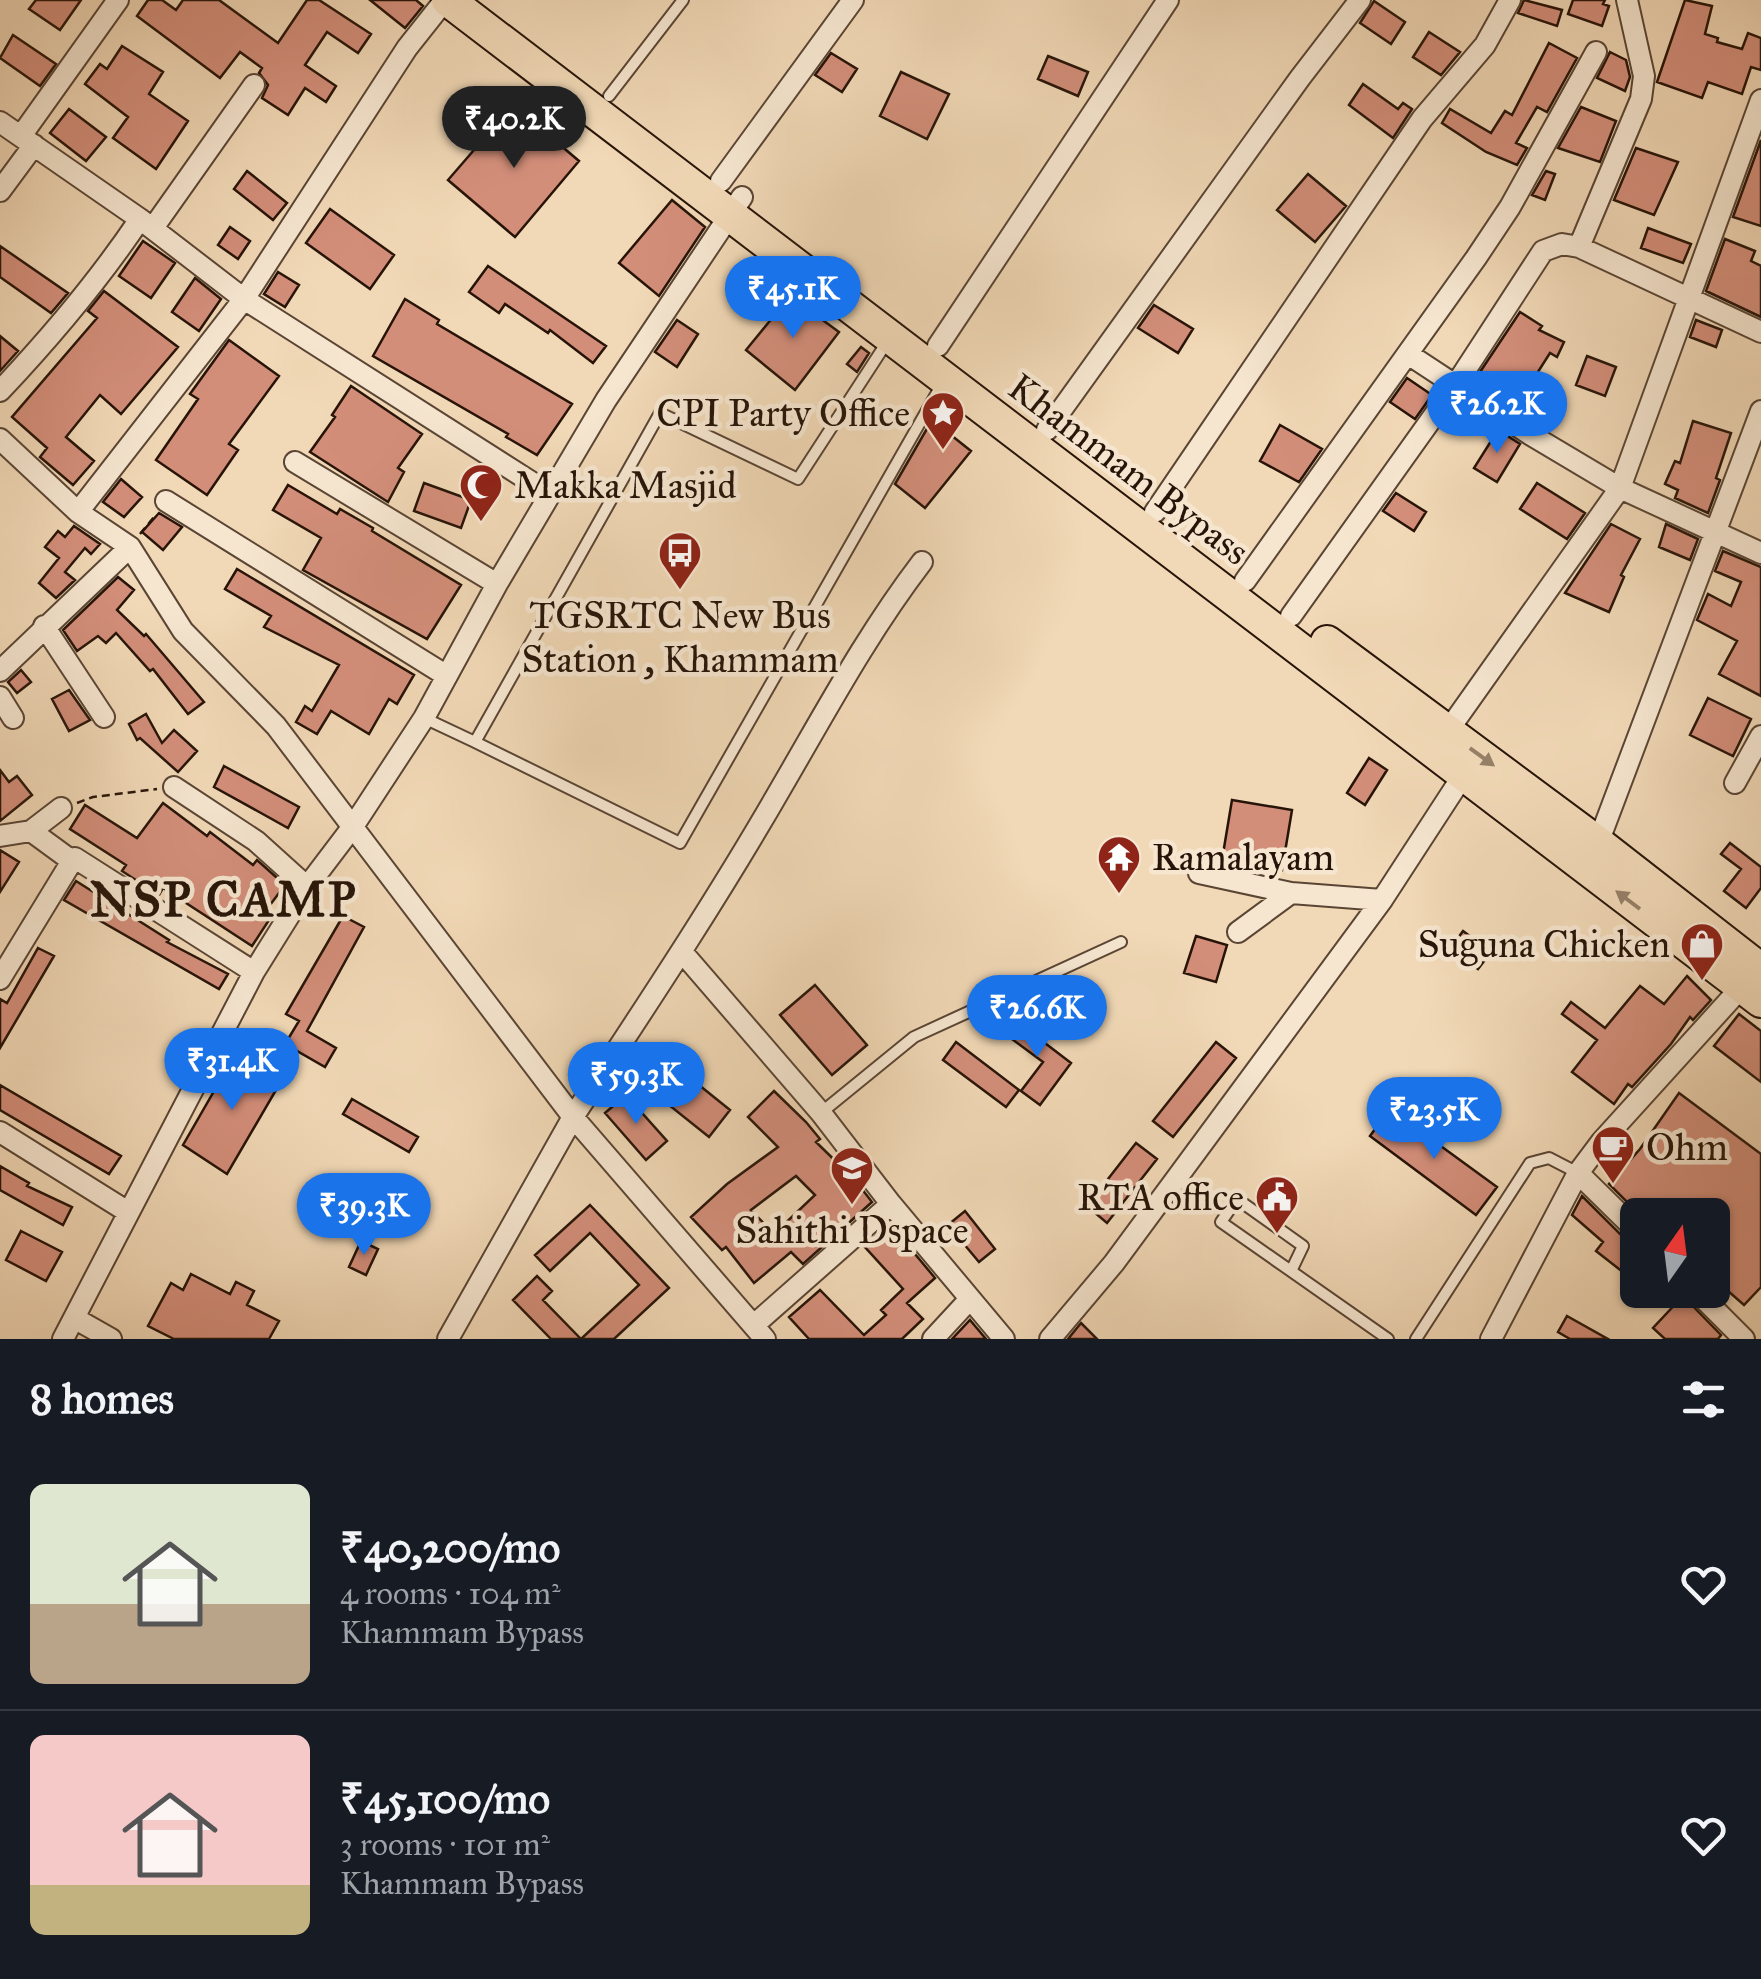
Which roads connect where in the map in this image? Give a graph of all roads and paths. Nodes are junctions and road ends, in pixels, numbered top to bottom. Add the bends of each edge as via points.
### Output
1 (118, 0) edge
2 (447, 0) edge
3 (484, 0) edge
4 (683, 0) edge
5 (853, 0) edge
6 (1168, 0) edge
7 (1360, 0) edge
8 (1510, 0) edge
9 (1627, 0) edge
10 (1596, 52) dead end
11 (254, 85) dead end
12 (609, 96) junction
13 (1761, 100) edge
14 (0, 122) edge
15 (28, 140) junction
16 (0, 191) edge
17 (731, 198) junction
18 (146, 223) junction
19 (1579, 247) junction
20 (244, 299) junction
21 (1690, 300) junction
22 (1761, 332) edge
23 (890, 337) junction
24 (938, 346) junction
25 (1408, 354) junction
26 (945, 379) junction
27 (1455, 386) junction
28 (0, 390) edge
29 (1761, 411) edge
30 (1036, 430) junction
31 (0, 439) edge
32 (295, 462) dead end
33 (1620, 488) junction
34 (550, 494) junction
35 (166, 501) joint
36 (78, 512) junction
37 (1155, 512) junction
38 (1717, 532) junction
39 (130, 547) junction
40 (1761, 553) edge
41 (922, 562) dead end
42 (1245, 581) junction
43 (497, 584) junction
44 (1291, 616) junction
45 (44, 626) junction
46 (0, 671) edge
47 (447, 676) junction
48 (0, 697) edge
49 (104, 717) dead end
50 (13, 718) dead end
51 (424, 718) junction
52 (1447, 732) junction
53 (1761, 736) edge
54 (475, 742) junction
55 (1464, 774) junction
56 (1735, 783) dead end
57 (174, 787) joint
58 (61, 808) joint
59 (354, 825) junction
60 (31, 832) junction
61 (0, 836) edge
62 (1598, 843) junction
63 (72, 861) junction
64 (1199, 874) dead end
65 (307, 887) junction
66 (1292, 893) junction
67 (1382, 900) junction
68 (1238, 932) dead end
69 (1121, 942) dead end
70 (682, 952) junction
71 (254, 972) junction
72 (1757, 978) edge
73 (0, 979) edge
74 (821, 1113) junction
75 (573, 1117) junction
76 (0, 1132) edge
77 (1578, 1173) junction
78 (891, 1204) junction
79 (128, 1212) junction
80 (1620, 1214) edge
81 (1292, 1270) junction
82 (970, 1298) junction
83 (1713, 1308) edge
84 (74, 1318) junction
85 (1761, 1331) edge
86 (760, 1332) edge
87 (62, 1339) edge
88 (110, 1339) edge
89 (448, 1339) edge
90 (933, 1339) edge
91 (1004, 1339) edge
92 (1050, 1339) edge
93 (1388, 1339) edge
94 (1416, 1339) edge
95 (1491, 1339) edge
96 (1744, 1339) edge
97 (1755, 1339) edge

1 - 15 street
2 - 17 highway, Khammam Bypass
2 - 20 street via 407,48
3 - 12 highway, Khammam Bypass
4 - 12 lane
5 - 17 street
6 - 24 street
7 - 30 street
8 - 37 street via 1485,46 1422,119
9 - 19 street via 1644,76 1640,100
10 - 25 street via 1510,206
11 - 18 street
12 - 17 highway, Khammam Bypass
13 - 21 street
14 - 15 street
15 - 16 street
15 - 18 street
17 - 23 highway, Khammam Bypass
17 - 24 highway, Khammam Bypass
17 - 34 street
18 - 20 street
18 - 28 street
19 - 21 street
19 - 27 street via 1544,251
20 - 34 street
20 - 36 street
21 - 22 street
21 - 33 street
23 - 26 highway, Khammam Bypass
23 - 54 lane via 798,480 660,413
24 - 30 highway, Khammam Bypass
25 - 27 street
25 - 42 street
26 - 30 highway, Khammam Bypass
26 - 54 lane via 680,843
27 - 33 street
27 - 44 street
29 - 38 street
30 - 37 highway, Khammam Bypass
30 - 55 highway, Khammam Bypass
31 - 36 street
32 - 43 street
33 - 38 street
33 - 52 street
34 - 43 street
35 - 39 path
35 - 47 street
36 - 39 street
37 - 42 highway, Khammam Bypass
38 - 40 street
38 - 62 street
39 - 45 street
39 - 59 street via 183,631 276,726
41 - 70 street via 844,675
42 - 44 highway, Khammam Bypass
43 - 47 street
44 - 52 highway, Khammam Bypass
45 - 46 street
45 - 49 street
47 - 51 street
48 - 50 street
51 - 54 lane
51 - 59 street
52 -> 62 highway, Khammam Bypass
53 - 56 street
55 - 67 street
72 -> 55 highway, Khammam Bypass
57 - 58 path
57 - 65 street via 256,842
58 - 60 street
59 - 65 street
59 - 75 street
60 - 61 street
60 - 63 street
62 - 72 highway, Khammam Bypass
63 - 71 street
63 - 73 street
64 - 66 street
65 - 71 street
66 - 67 street
66 - 68 street
67 - 92 street via 1114,1263
69 - 74 lane via 914,1036
70 - 74 street
70 - 75 street
71 - 79 street
72 - 77 street
74 - 78 street
75 - 86 street
75 - 89 street
76 - 79 street
77 - 80 street
77 - 94 lane via 1549,1158 1530,1164
77 - 95 street
78 - 82 street
78 - 86 street
79 - 84 street
81 - 81 lane via 1221,1222 1237,1199 1303,1246
81 - 93 lane
82 - 90 street
82 - 91 street
83 - 96 street
84 - 87 street
84 - 88 street
85 - 97 street

